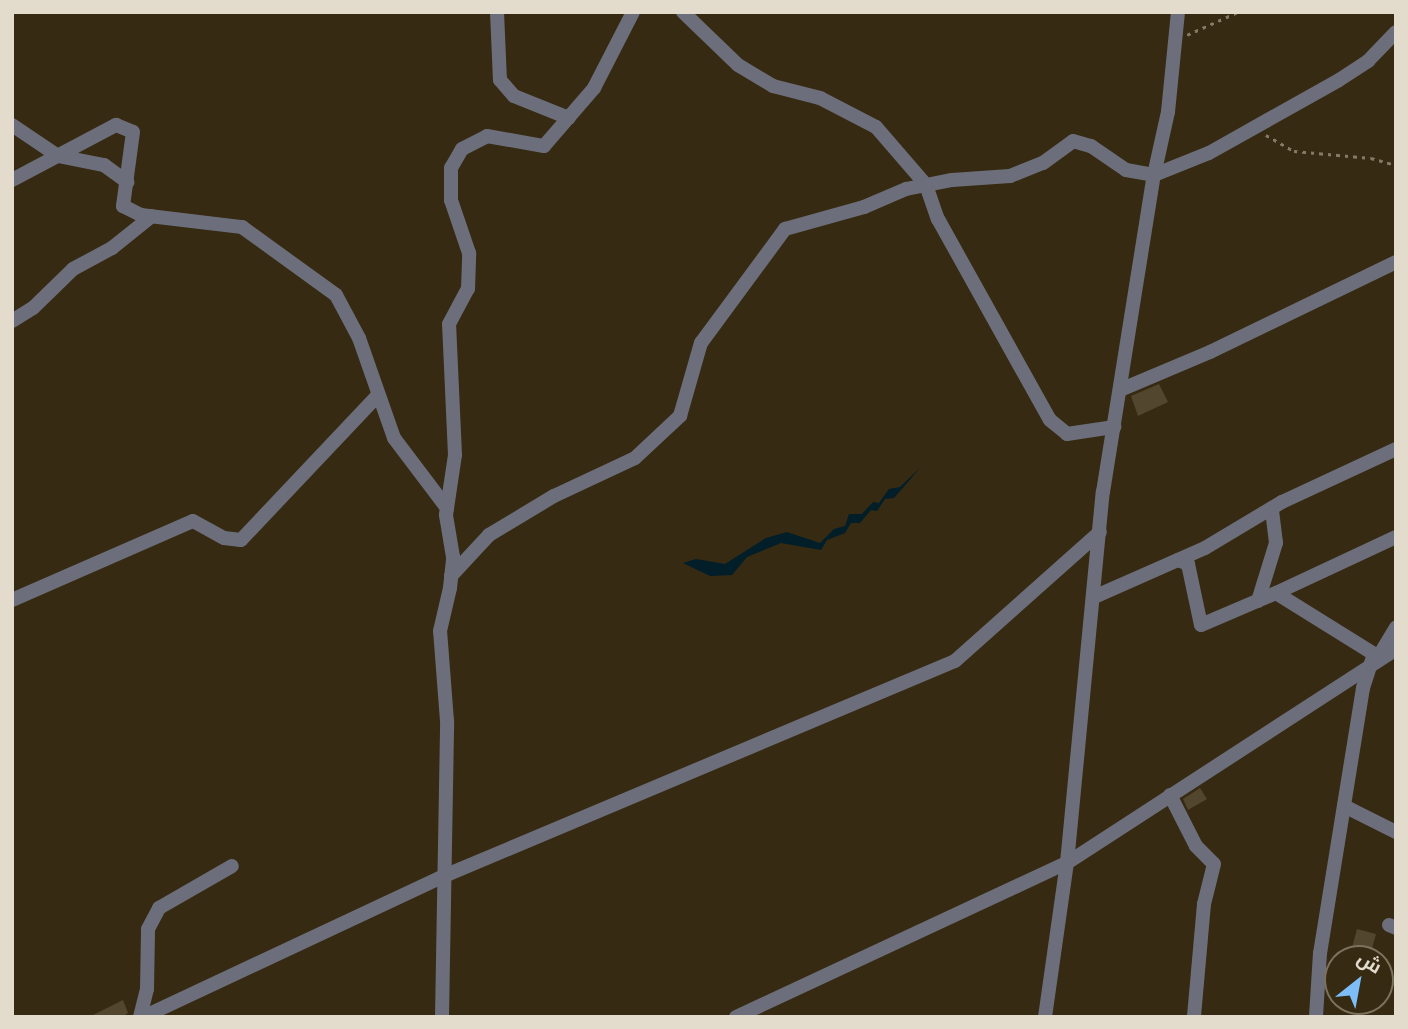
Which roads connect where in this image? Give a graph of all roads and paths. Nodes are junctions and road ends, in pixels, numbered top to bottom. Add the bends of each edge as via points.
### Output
1 (497, 12) edge
2 (634, 12) edge
3 (683, 12) edge
4 (1178, 12) edge
5 (1238, 12) edge
6 (1396, 32) edge
7 (1176, 38) junction
8 (569, 118) junction
9 (12, 125) edge
10 (1251, 127) junction
11 (58, 156) junction
12 (1396, 165) edge
13 (1154, 175) junction
14 (12, 180) edge
15 (127, 182) junction
16 (926, 185) junction
17 (152, 216) junction
18 (1396, 262) edge
19 (12, 321) edge
20 (1120, 390) junction
21 (376, 397) junction
22 (1114, 427) junction
23 (1396, 449) edge
24 (447, 508) junction
25 (1272, 508) junction
26 (1100, 532) junction
27 (1396, 537) edge
28 (1178, 560) junction
29 (451, 576) junction
30 (1276, 593) junction
31 (1094, 597) junction
32 (12, 600) edge
33 (1258, 601) junction
34 (1396, 627) edge
35 (1396, 649) edge
36 (1375, 662) junction
37 (1170, 795) junction
38 (1344, 806) junction
39 (1396, 832) edge
40 (1067, 863) junction
41 (232, 866) dead end
42 (444, 876) junction
43 (141, 1017) edge
44 (442, 1017) edge
45 (736, 1017) edge
46 (1045, 1017) edge
47 (1194, 1017) edge
48 (1316, 1017) edge

1 - 8 street via 499,80 514,96
2 - 8 street via 594,88
3 - 16 street via 738,65 773,86 820,98 876,127
4 - 7 street
5 - 7 path
6 - 10 street via 1368,61
7 - 13 street via 1168,112
8 - 24 street via 544,146 487,136 462,149 451,168 451,200 469,253 468,289 449,324 455,455
9 - 11 street
10 - 12 path via 1294,151
10 - 13 street via 1209,153
11 - 14 street
11 - 15 street via 104,165
11 - 15 street via 116,125 133,132
13 - 16 street via 1126,170 1091,146 1073,141 1043,163 1010,176
13 - 20 street
15 - 17 street via 123,206
16 - 22 street via 937,219 1050,420 1067,434
16 - 29 street via 785,229 701,343 680,415 635,458 554,496 489,535
17 - 19 street via 112,248 73,269 33,308
17 - 21 street via 242,227 336,295 359,338
18 - 20 street
20 - 22 street
21 - 24 street via 394,438
21 - 32 street via 241,540 223,538 194,521
22 - 26 street
23 - 25 street
24 - 29 street
25 - 28 street
25 - 33 street via 1276,543
26 - 31 street
26 - 42 street via 955,661
27 - 30 street
28 - 31 street
28 - 33 street via 1188,564 1201,625
29 - 42 street via 440,631 447,721
30 - 33 street
30 - 36 street via 1374,654
31 - 40 street
34 - 36 street
35 - 36 street
36 - 37 street
36 - 38 street via 1363,688
37 - 40 street
37 - 47 street via 1196,846 1214,864 1204,904
38 - 39 street
38 - 48 street via 1320,953
40 - 45 street
40 - 46 street
41 - 43 street via 159,908 148,929 147,989
42 - 43 street
42 - 44 street

